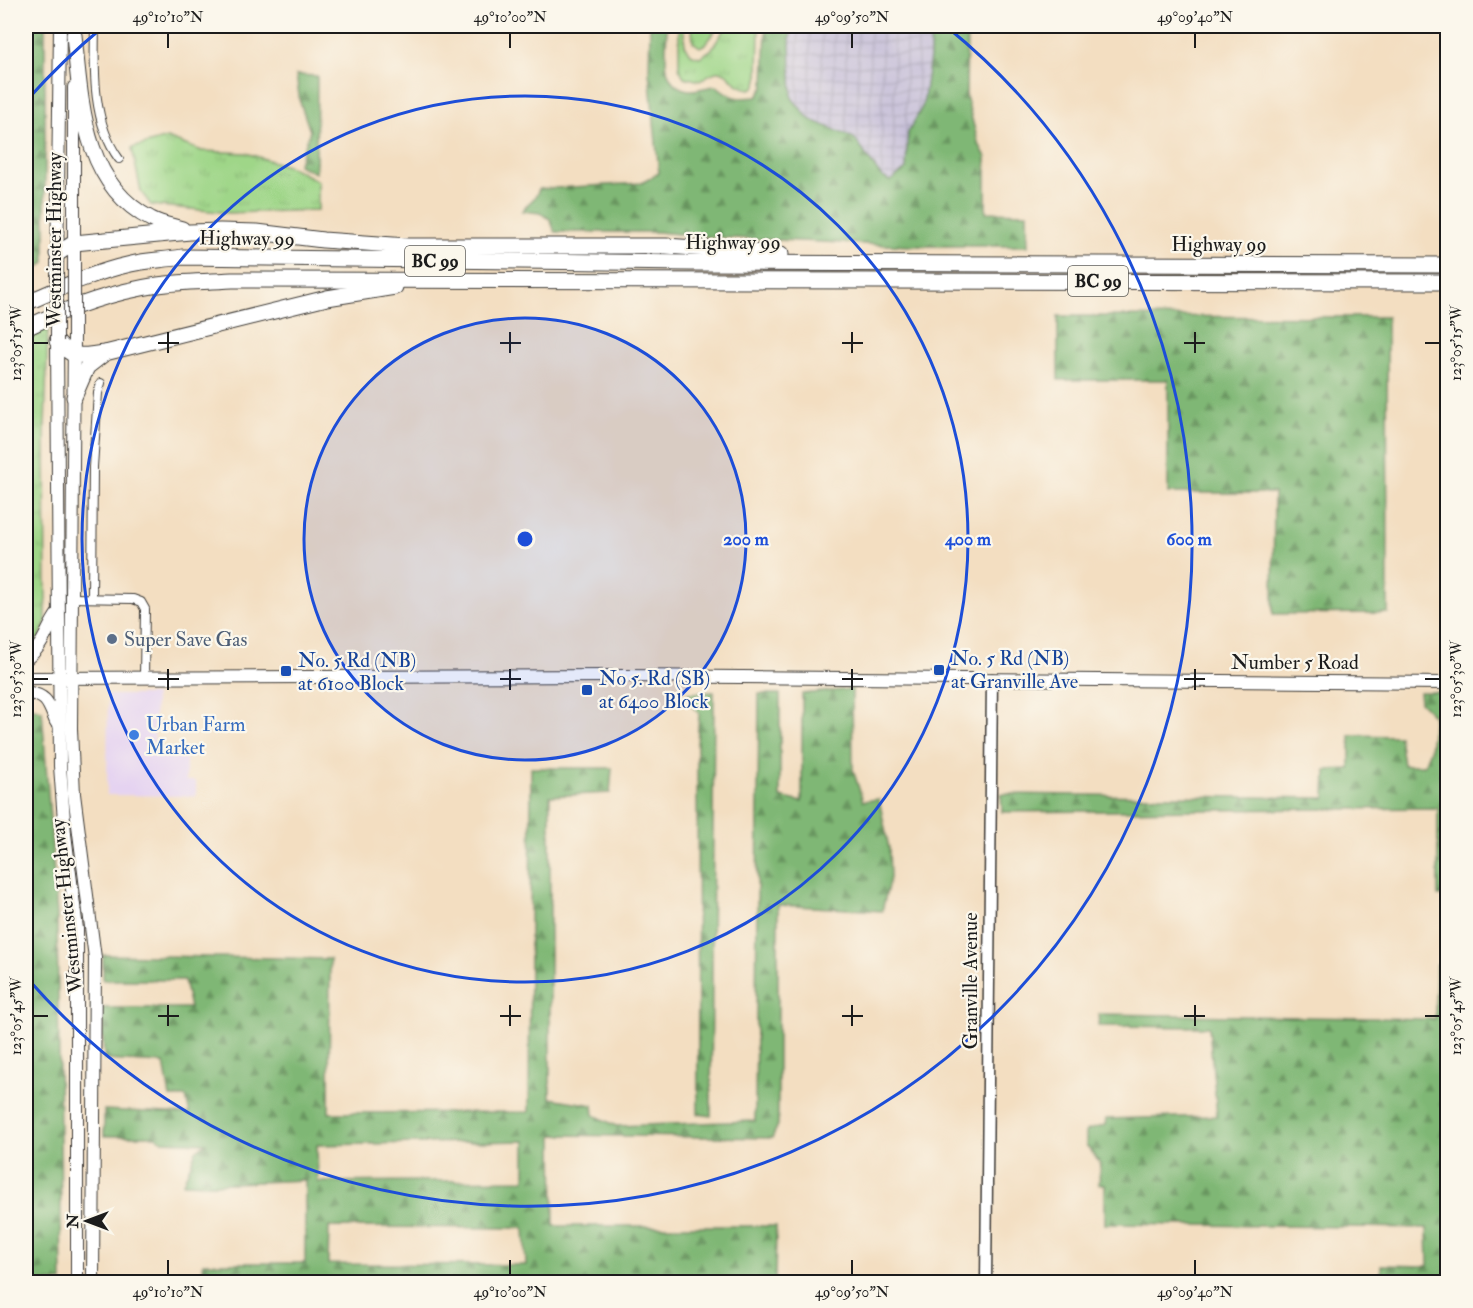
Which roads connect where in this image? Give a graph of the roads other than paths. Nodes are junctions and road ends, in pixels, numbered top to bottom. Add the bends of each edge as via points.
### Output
1 (60, 26) edge
2 (95, 26) edge
3 (74, 30) edge
4 (118, 159) dead end
5 (190, 232) junction
6 (74, 243) junction
7 (57, 260) junction
8 (852, 262) junction
9 (1448, 265) edge
10 (427, 280) junction
11 (1448, 282) edge
12 (26, 303) edge
13 (26, 328) edge
14 (57, 341) junction
15 (105, 353) junction
16 (74, 356) junction
17 (101, 383) dead end
18 (74, 397) junction
19 (71, 598) junction
20 (92, 598) junction
21 (58, 612) junction
22 (26, 659) edge
23 (65, 677) junction
24 (144, 677) junction
25 (26, 678) edge
26 (992, 679) junction
27 (1448, 683) edge
28 (26, 692) edge
29 (59, 728) junction
30 (77, 1282) edge
31 (93, 1282) edge
32 (986, 1282) edge

1 - 7 main road, Westminster Highway
2 - 4 street via 97,100 108,145
3 - 5 highway via 84,119 103,173 129,205 152,220
3 - 6 main road, Westminster Highway
5 - 6 highway
5 - 8 highway via 257,232 406,246 666,246 809,255
6 - 7 highway
6 - 16 main road, Westminster Highway, bridge
7 - 14 main road, Westminster Highway, bridge
8 - 9 highway, Highway 99 / BC 99
8 - 12 highway, Highway 99 / BC 99 via 182,257 101,272
10 - 11 highway, Highway 99 / BC 99
10 - 13 highway, Highway 99 / BC 99 via 232,280 159,285 79,305
10 - 15 highway via 327,298
14 - 16 highway
14 - 21 main road, Westminster Highway
15 - 16 highway
15 - 18 highway via 87,367
16 - 18 main road, Westminster Highway
17 - 20 street via 93,467
18 - 19 main road, Westminster Highway
19 - 20 street
19 - 23 main road, Westminster Highway
20 - 24 street via 133,599 144,606
21 - 22 main road via 43,642
21 - 23 main road, Westminster Highway
23 - 24 main road, Number 5 Road
23 - 25 main road, Number 5 Road
23 - 29 main road, Westminster Highway
23 - 31 main road, Westminster Highway via 74,794 94,958
24 - 26 main road, Number 5 Road
26 - 27 main road, Number 5 Road
26 - 32 street, Granville Avenue
28 - 29 main road via 44,699
29 - 30 main road, Westminster Highway via 62,806 77,930

